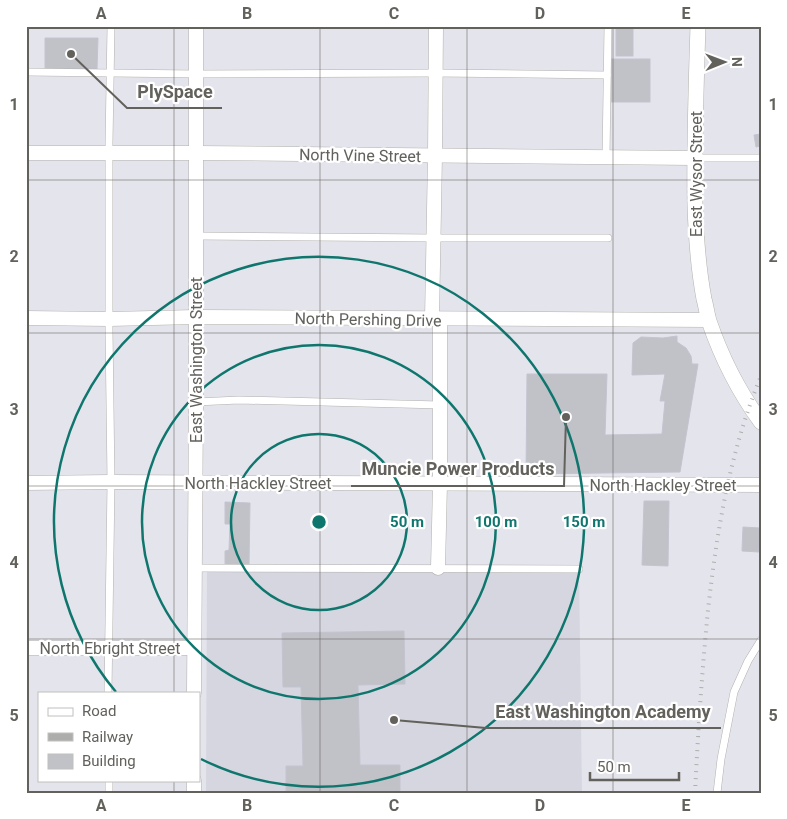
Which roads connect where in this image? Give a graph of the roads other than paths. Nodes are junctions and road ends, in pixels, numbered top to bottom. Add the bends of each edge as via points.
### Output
1 (111, 26) edge
2 (196, 26) edge
3 (436, 26) edge
4 (608, 26) edge
5 (698, 26) edge
6 (26, 72) edge
7 (111, 72) junction
8 (436, 73) junction
9 (197, 74) junction
10 (608, 74) junction
11 (26, 153) edge
12 (109, 153) junction
13 (197, 153) junction
14 (435, 155) junction
15 (606, 157) junction
16 (694, 158) junction
17 (761, 158) edge
18 (197, 236) junction
19 (433, 238) junction
20 (608, 238) dead end
21 (196, 317) junction
22 (26, 318) edge
23 (109, 319) junction
24 (436, 319) junction
25 (709, 320) junction
26 (196, 402) junction
27 (440, 405) junction
28 (761, 422) edge
29 (111, 482) junction
30 (26, 483) edge
31 (195, 483) junction
32 (440, 484) junction
33 (761, 485) edge
34 (195, 568) junction
35 (438, 568) junction
36 (579, 570) dead end
37 (761, 640) edge
38 (26, 648) edge
39 (108, 648) junction
40 (194, 648) junction
41 (108, 692) edge
42 (194, 692) edge
43 (717, 793) edge

1 - 7 lane
2 - 9 street, East Washington Street
3 - 8 street
4 - 10 lane
5 - 16 main road, East Wysor Street
6 - 7 lane
7 - 9 lane
7 - 12 lane
8 - 9 lane
8 - 10 lane
8 - 14 street
9 - 13 street, East Washington Street
10 - 15 lane
11 - 12 street, North Vine Street
12 - 13 street, North Vine Street
12 - 23 lane
13 - 14 street, North Vine Street
13 - 18 street, East Washington Street
14 - 15 street, North Vine Street
14 - 19 street
15 - 16 street, North Vine Street
16 - 17 lane
16 - 25 main road, East Wysor Street via 696,242
18 - 19 lane
18 - 21 street, East Washington Street
19 - 20 lane
19 - 24 street
21 - 23 street, North Pershing Drive
21 - 24 street, North Pershing Drive
21 - 26 street, East Washington Street
22 - 23 street, North Pershing Drive
23 - 29 lane
24 - 25 street, North Pershing Drive
24 - 27 street
25 - 28 main road, East Wysor Street via 738,385
26 - 27 lane
26 - 31 street, East Washington Street
27 - 32 street
29 - 30 street, North Hackley Street
29 - 31 street, North Hackley Street
29 - 39 lane
31 - 32 street, North Hackley Street
31 - 34 street, East Washington Street
32 - 33 street, North Hackley Street
32 - 35 street
34 - 35 lane
34 - 40 street, East Washington Street
35 - 36 lane
37 - 43 lane via 734,692
38 - 39 street, North Ebright Street
39 - 40 street, North Ebright Street
39 - 41 lane
40 - 42 street, East Washington Street

